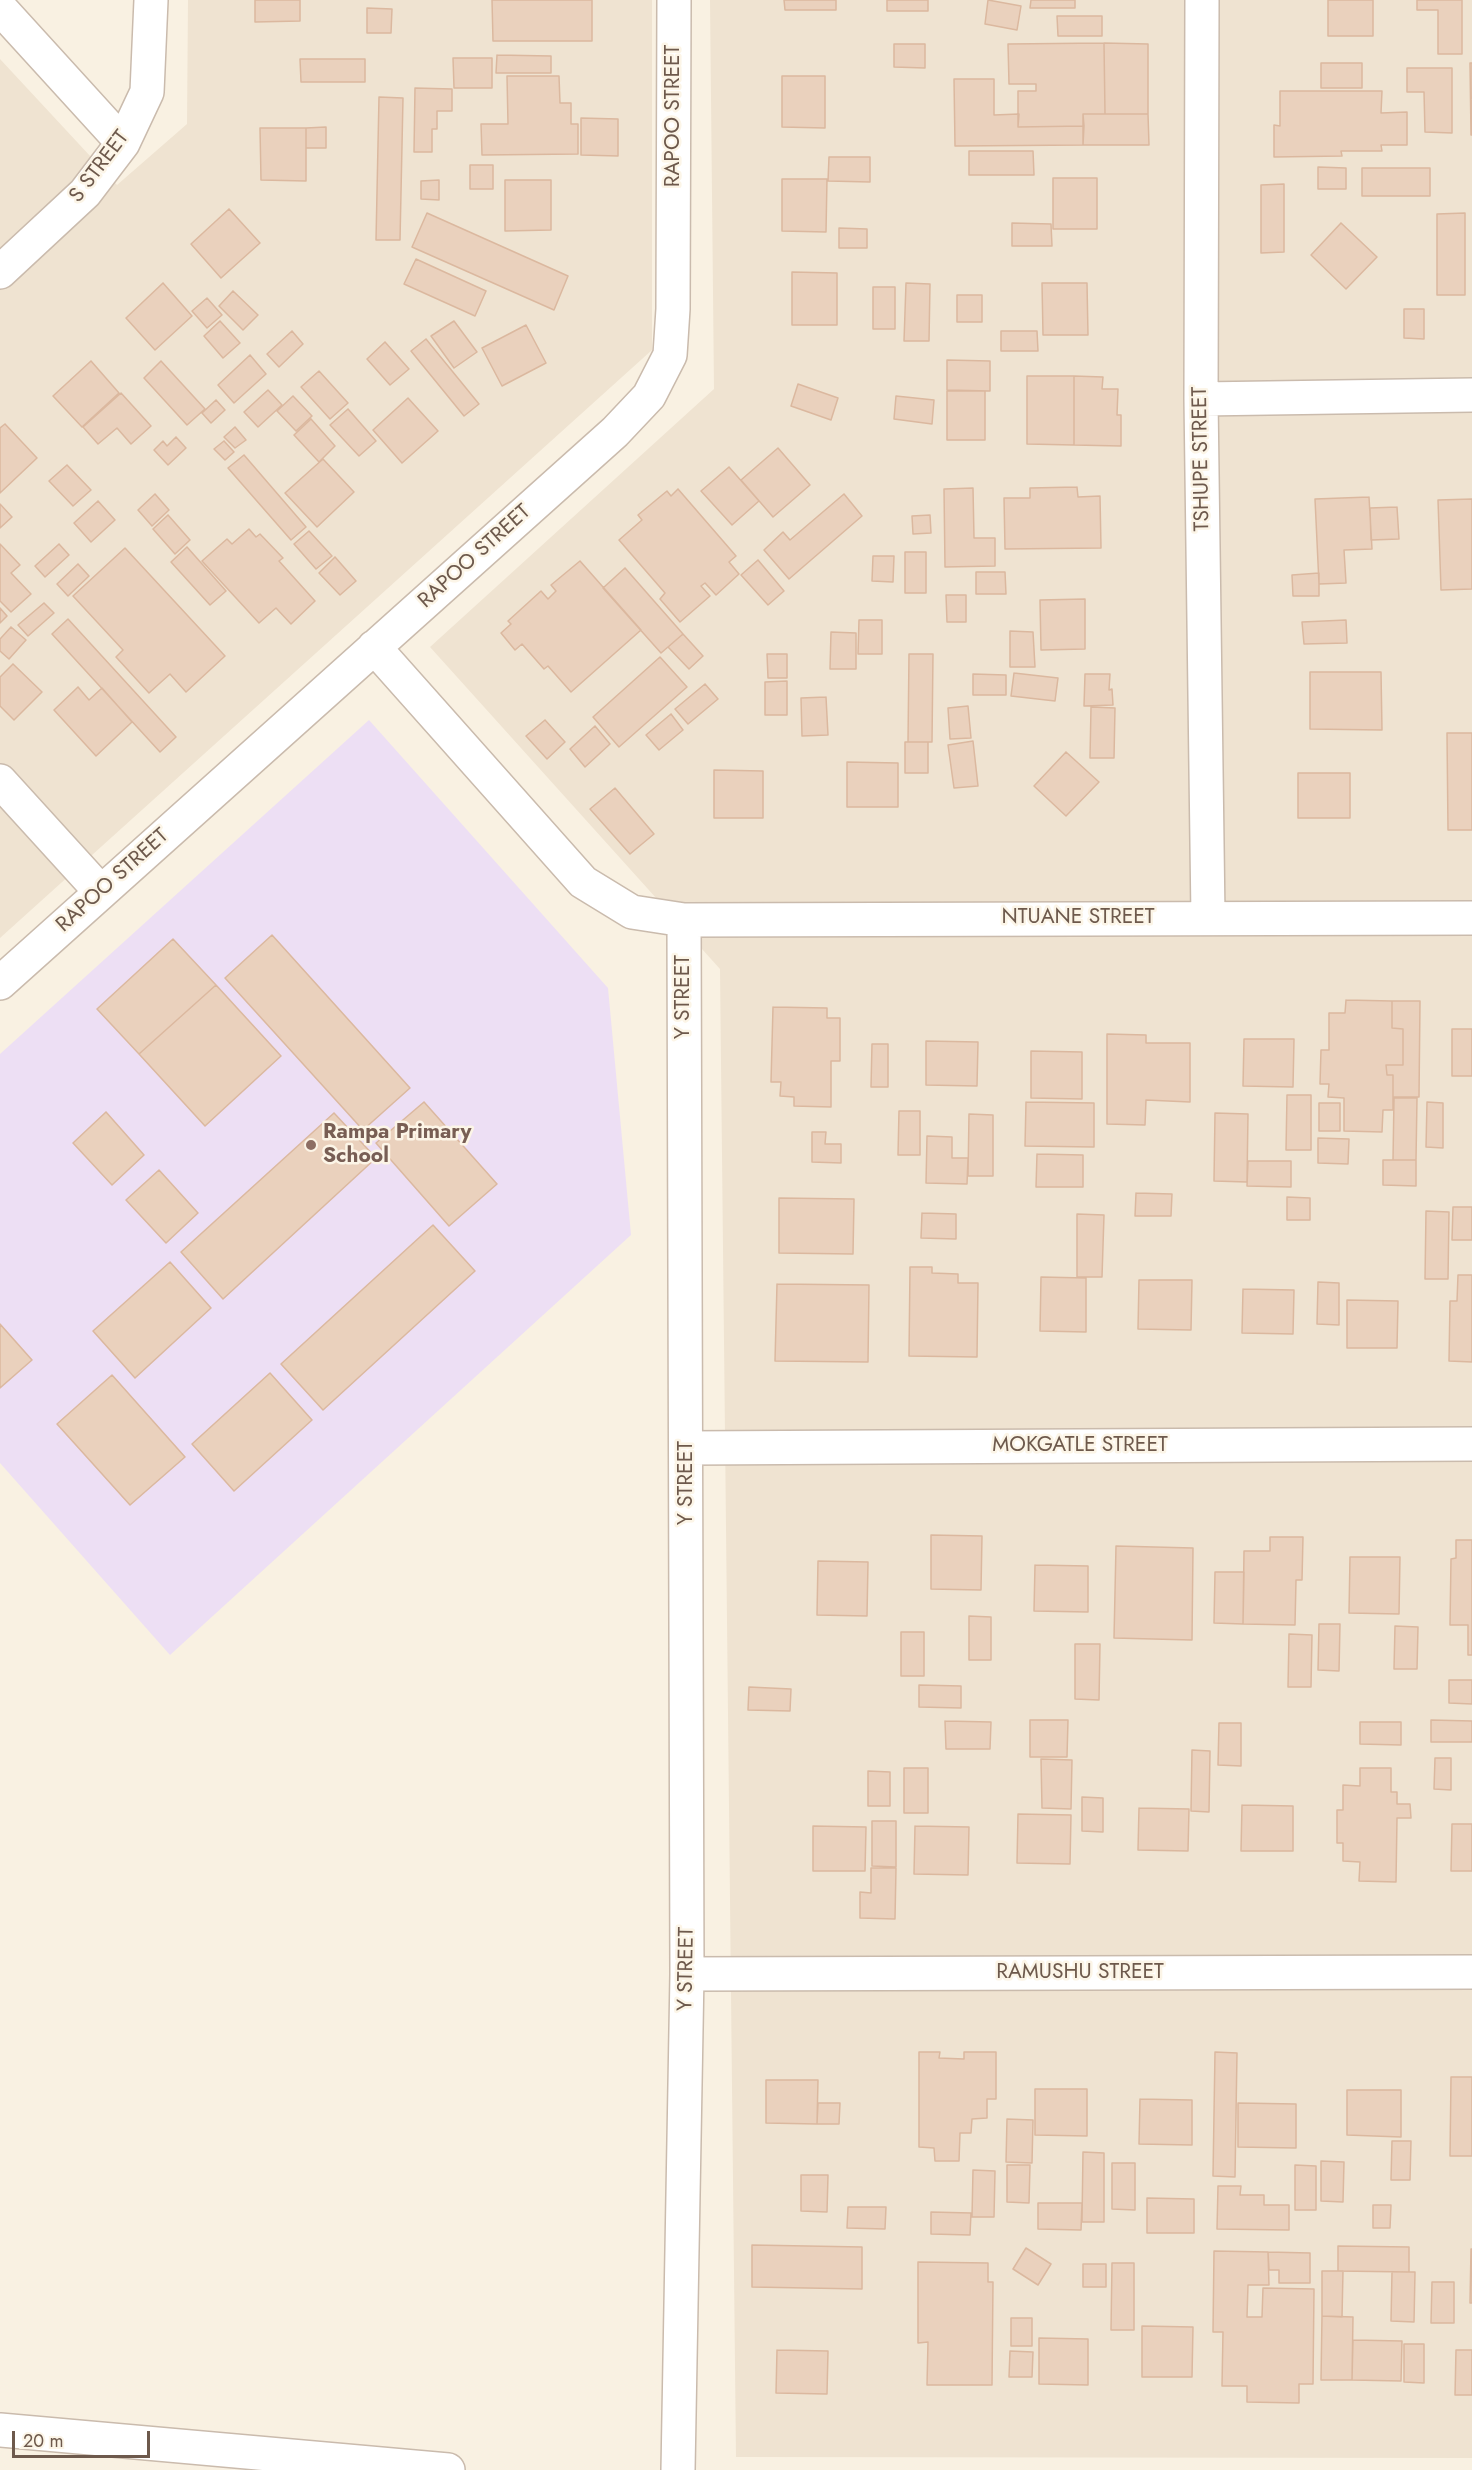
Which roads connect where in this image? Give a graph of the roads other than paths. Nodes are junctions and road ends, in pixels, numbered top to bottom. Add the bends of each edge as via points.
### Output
1 (151, 0) edge
2 (674, 0) edge
3 (1202, 0) edge
4 (0, 8) edge
5 (123, 143) junction
6 (0, 272) edge
7 (1472, 395) edge
8 (1201, 399) junction
9 (374, 647) junction
10 (0, 781) edge
11 (101, 892) junction
12 (1208, 917) junction
13 (1472, 918) edge
14 (684, 921) junction
15 (0, 983) edge
16 (1472, 1444) edge
17 (687, 1448) junction
18 (1472, 1972) edge
19 (687, 1974) junction
20 (0, 2430) edge
21 (448, 2470) edge
22 (678, 2470) edge

1 - 5 street, S STREET via 147,92
2 - 9 street, RAPOO STREET via 670,355 649,396 615,432
3 - 8 street, TSHUPE STREET
4 - 5 street
5 - 6 street, S STREET via 85,193
7 - 8 street
8 - 12 street, TSHUPE STREET
9 - 11 street, RAPOO STREET
9 - 14 street via 583,882 632,912
10 - 11 street
11 - 15 street, RAPOO STREET
12 - 13 street, NTUANE STREET
12 - 14 street, NTUANE STREET
14 - 17 street, Y STREET
16 - 17 street, MOKGATLE STREET
17 - 19 street, Y STREET
18 - 19 street, RAMUSHU STREET
19 - 22 street, Y STREET
20 - 21 street

